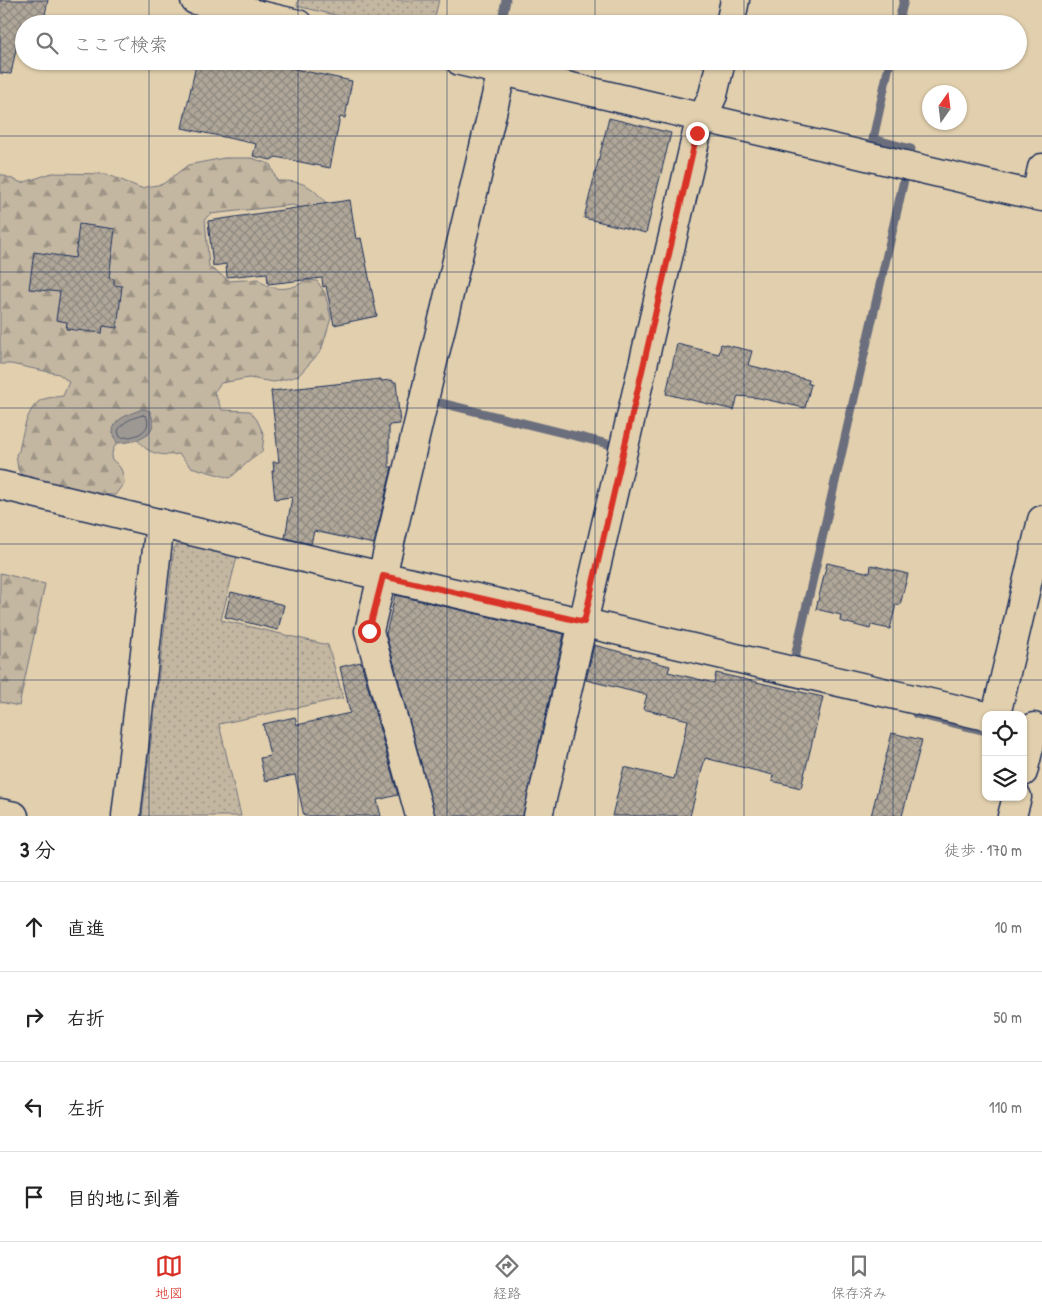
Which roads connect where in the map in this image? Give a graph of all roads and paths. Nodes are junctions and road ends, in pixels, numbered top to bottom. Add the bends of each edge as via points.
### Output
1 (195, 0) edge
2 (735, 0) edge
3 (291, 15) edge
4 (732, 15) edge
5 (498, 70) edge
6 (719, 70) edge
7 (502, 71) junction
8 (703, 117) junction
9 (1042, 168) edge
10 (1039, 196) edge
11 (0, 485) edge
12 (1042, 520) edge
13 (160, 523) junction
14 (383, 576) junction
15 (584, 622) junction
16 (997, 711) edge
17 (982, 715) edge
18 (1033, 727) edge
19 (1027, 756) edge
20 (1016, 801) edge
21 (0, 813) edge
22 (14, 816) edge
23 (126, 816) edge
24 (420, 816) edge
25 (538, 816) edge
26 (1012, 816) edge

1 - 3 street
2 - 4 street
5 - 7 street
6 - 8 street
7 - 8 street
7 - 14 street
8 - 10 street
8 - 15 street
9 - 10 street
11 - 13 street
12 - 16 street
13 - 14 street
13 - 23 street
14 - 15 street
14 - 24 street via 369,631
15 - 17 street
15 - 25 street
18 - 19 street
20 - 26 street
21 - 22 street

